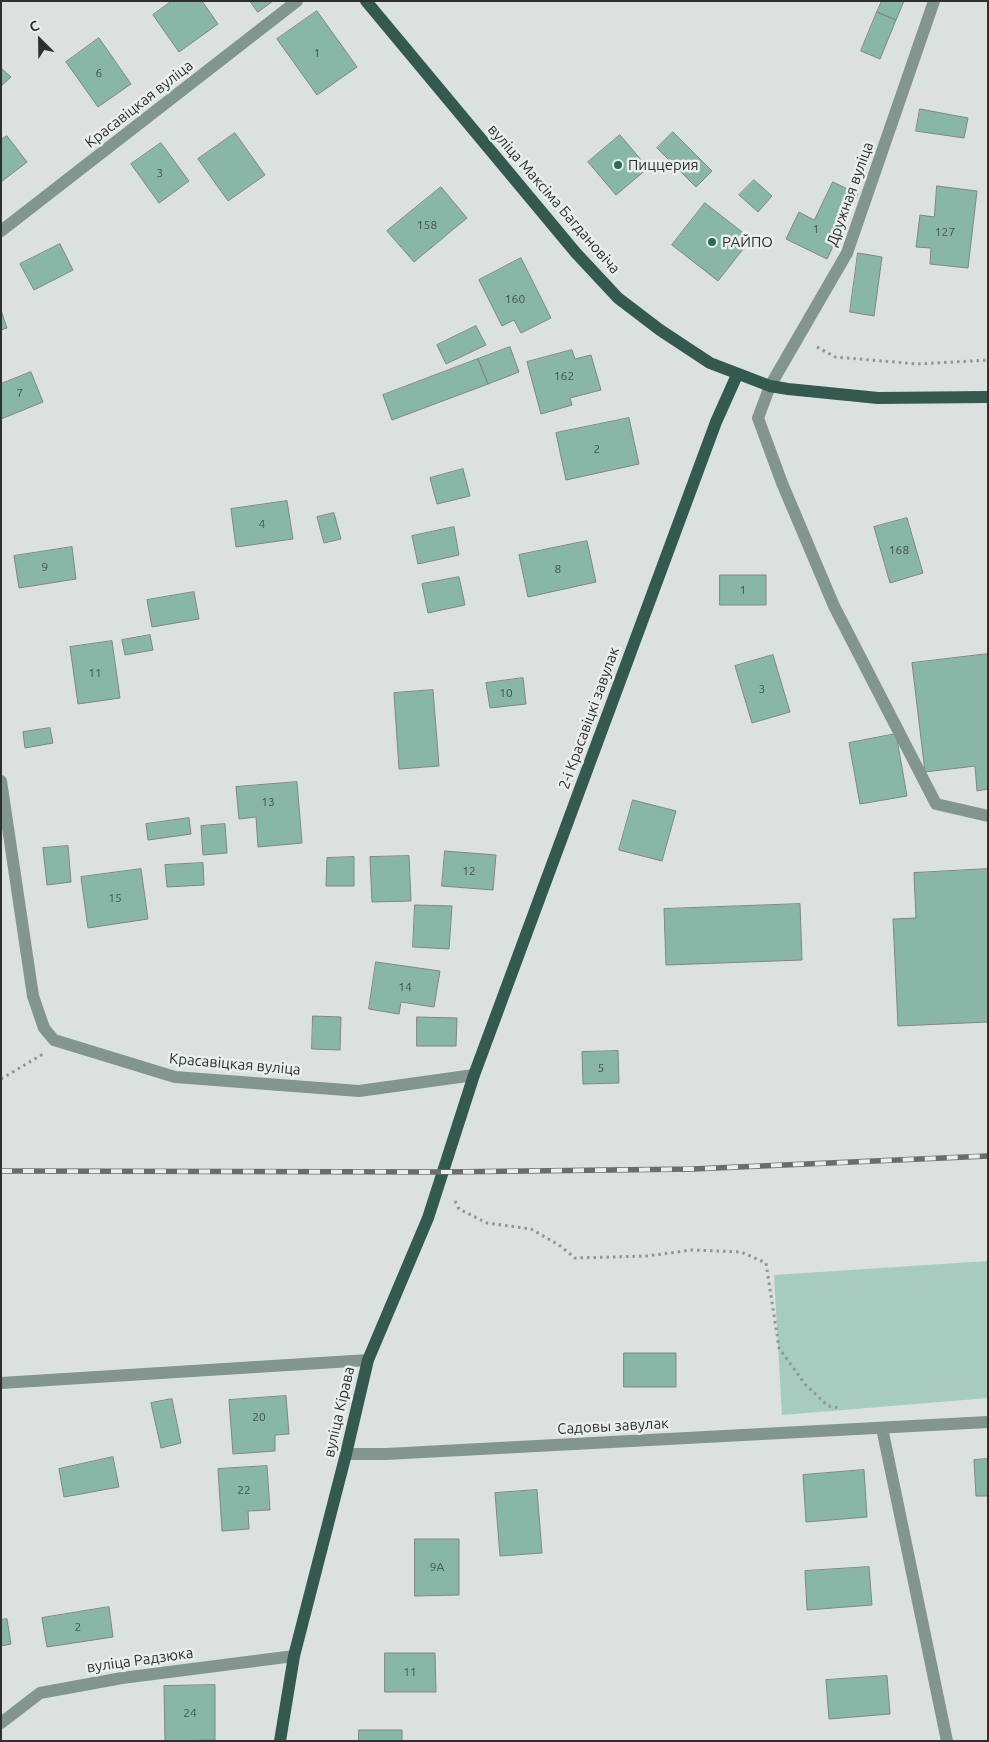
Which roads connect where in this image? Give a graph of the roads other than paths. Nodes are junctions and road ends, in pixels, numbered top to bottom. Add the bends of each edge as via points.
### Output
1 (298, 1) edge
2 (366, 1) edge
3 (934, 1) edge
4 (1, 232) edge
5 (737, 375) junction
6 (770, 386) junction
7 (988, 397) edge
8 (1, 781) edge
9 (988, 816) edge
10 (474, 1074) junction
11 (368, 1360) junction
12 (1, 1383) edge
13 (988, 1422) edge
14 (882, 1428) junction
15 (346, 1454) junction
16 (294, 1656) junction
17 (1, 1723) edge
18 (280, 1741) edge
19 (946, 1741) edge

1 - 4 street, Красавіцкая вуліца
2 - 5 main road, вуліца Максіма Багдановіча via 576,254 618,298 710,363
3 - 6 street, Дружная вуліца via 847,253
5 - 6 main road, вуліца Максіма Багдановіча
5 - 10 main road, 2-і Красавіцкі завулак via 712,431
6 - 7 main road, вуліца Максіма Багдановіча via 878,398
6 - 9 street, Дружная вуліца via 758,418 782,484 856,648 936,804
8 - 10 street, Красавіцкая вуліца via 33,996 44,1028 54,1040 175,1077 359,1090
10 - 11 main road, 2-і Красавіцкі завулак via 428,1218
11 - 12 street, вуліца Кірава
11 - 15 main road, вуліца Кірава
13 - 14 street, Садовы завулак
14 - 15 street, Садовы завулак
14 - 19 street
15 - 16 main road, вуліца Кірава
16 - 17 street, вуліца Радзюка via 40,1692
16 - 18 main road, вуліца Кірава

